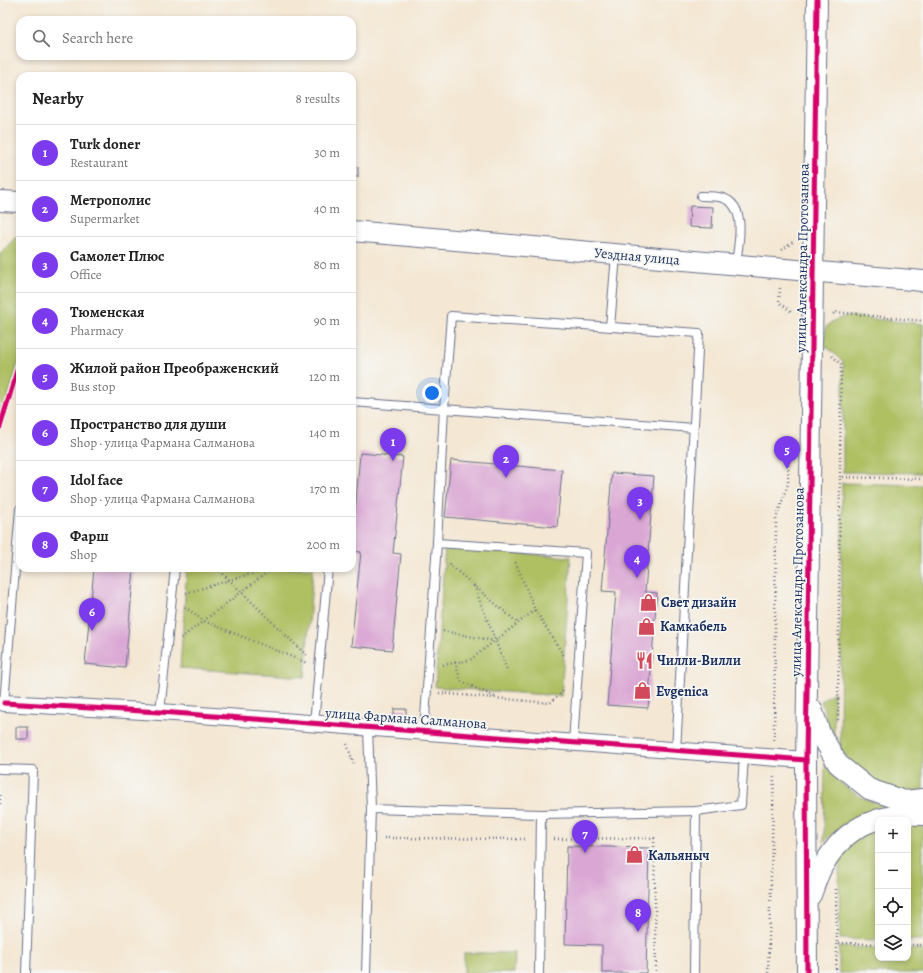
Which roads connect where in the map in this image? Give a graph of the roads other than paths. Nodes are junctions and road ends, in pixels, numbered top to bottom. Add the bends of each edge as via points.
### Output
1 (817, 0) edge
2 (701, 196) dead end
3 (0, 200) edge
4 (16, 202) edge
5 (356, 232) edge
6 (616, 254) junction
7 (736, 265) junction
8 (814, 272) junction
9 (923, 281) edge
10 (610, 326) junction
11 (356, 402) edge
12 (444, 409) junction
13 (694, 428) junction
14 (437, 542) junction
15 (16, 552) edge
16 (175, 572) edge
17 (328, 572) edge
18 (808, 697) junction
19 (2, 703) edge
20 (160, 712) junction
21 (314, 724) junction
22 (368, 728) junction
23 (424, 732) junction
24 (573, 743) junction
25 (676, 750) junction
26 (744, 756) junction
27 (806, 760) junction
28 (0, 769) edge
29 (923, 799) edge
30 (371, 809) junction
31 (696, 811) junction
32 (541, 814) junction
33 (923, 815) edge
34 (807, 904) junction
35 (26, 973) edge
36 (366, 973) edge
37 (539, 973) edge
38 (694, 973) edge
39 (808, 973) edge

1 - 8 street, улица Александра Протозанова
2 - 7 lane via 722,197 728,200 738,213 740,222
3 - 4 street
5 - 6 street, Уездная улица
6 - 7 street, Уездная улица
6 - 10 lane
7 - 8 street, Уездная улица
8 - 9 street, Уездная улица
8 - 18 street, улица Александра Протозанова
10 - 12 lane via 451,316
10 - 13 lane via 699,333
11 - 12 lane
12 - 13 lane
12 - 14 lane
13 - 25 lane
14 - 23 lane
14 - 24 lane via 586,552
15 - 19 lane
16 - 20 lane
17 - 21 lane
18 - 27 street, улица Александра Протозанова
18 - 29 street via 820,733 838,764 869,789 904,801
19 - 20 street, улица Фармана Салманова
20 - 21 street, улица Фармана Салманова
21 - 22 street, улица Фармана Салманова
22 - 23 street, улица Фармана Салманова
22 - 30 lane
23 - 24 street, улица Фармана Салманова
24 - 25 street, улица Фармана Салманова
25 - 26 street, улица Фармана Салманова
26 - 27 street, улица Фармана Салманова
26 - 31 lane via 741,805
27 - 34 street, улица Александра Протозанова
28 - 35 lane via 33,770
30 - 32 lane
30 - 36 lane
31 - 32 lane
31 - 38 lane
32 - 37 lane
33 - 34 street via 902,814 872,820 843,838 824,864
34 - 39 street, улица Александра Протозанова

